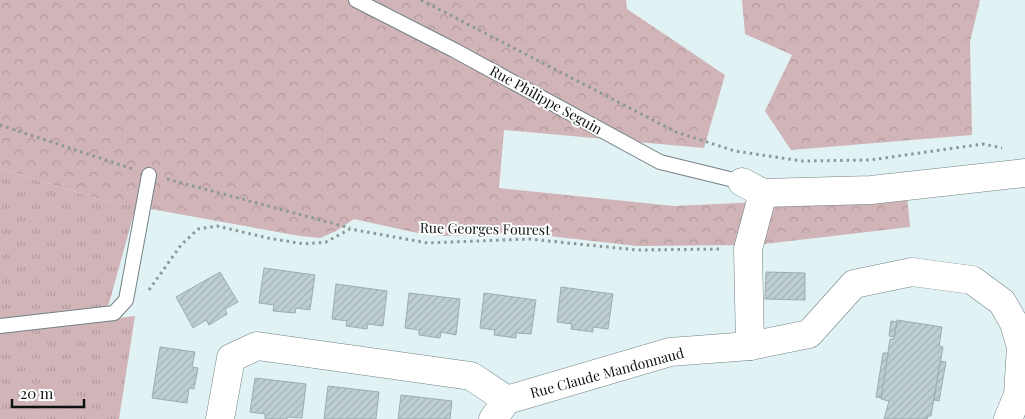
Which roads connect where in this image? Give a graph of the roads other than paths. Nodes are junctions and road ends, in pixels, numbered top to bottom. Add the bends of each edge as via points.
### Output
1 (356, 0) edge
2 (1025, 173) edge
3 (149, 175) road end
4 (752, 188) junction
5 (0, 326) edge
6 (750, 346) junction
7 (500, 410) edge
8 (220, 419) edge
9 (1008, 419) edge

1 - 4 lane, Rue Philippe Seguin via 660,162
2 - 4 street via 871,190
3 - 5 lane via 126,300 114,313
4 - 6 street via 748,249
6 - 7 street, Rue Claude Mandonnaud via 670,352
6 - 9 street, Rue Claude Mandonnaud via 809,334 854,284 912,272 972,280 1002,302 1014,323 1021,347 1018,395
7 - 8 street, Rue Claude Mandonnaud via 471,376 257,346 230,358

